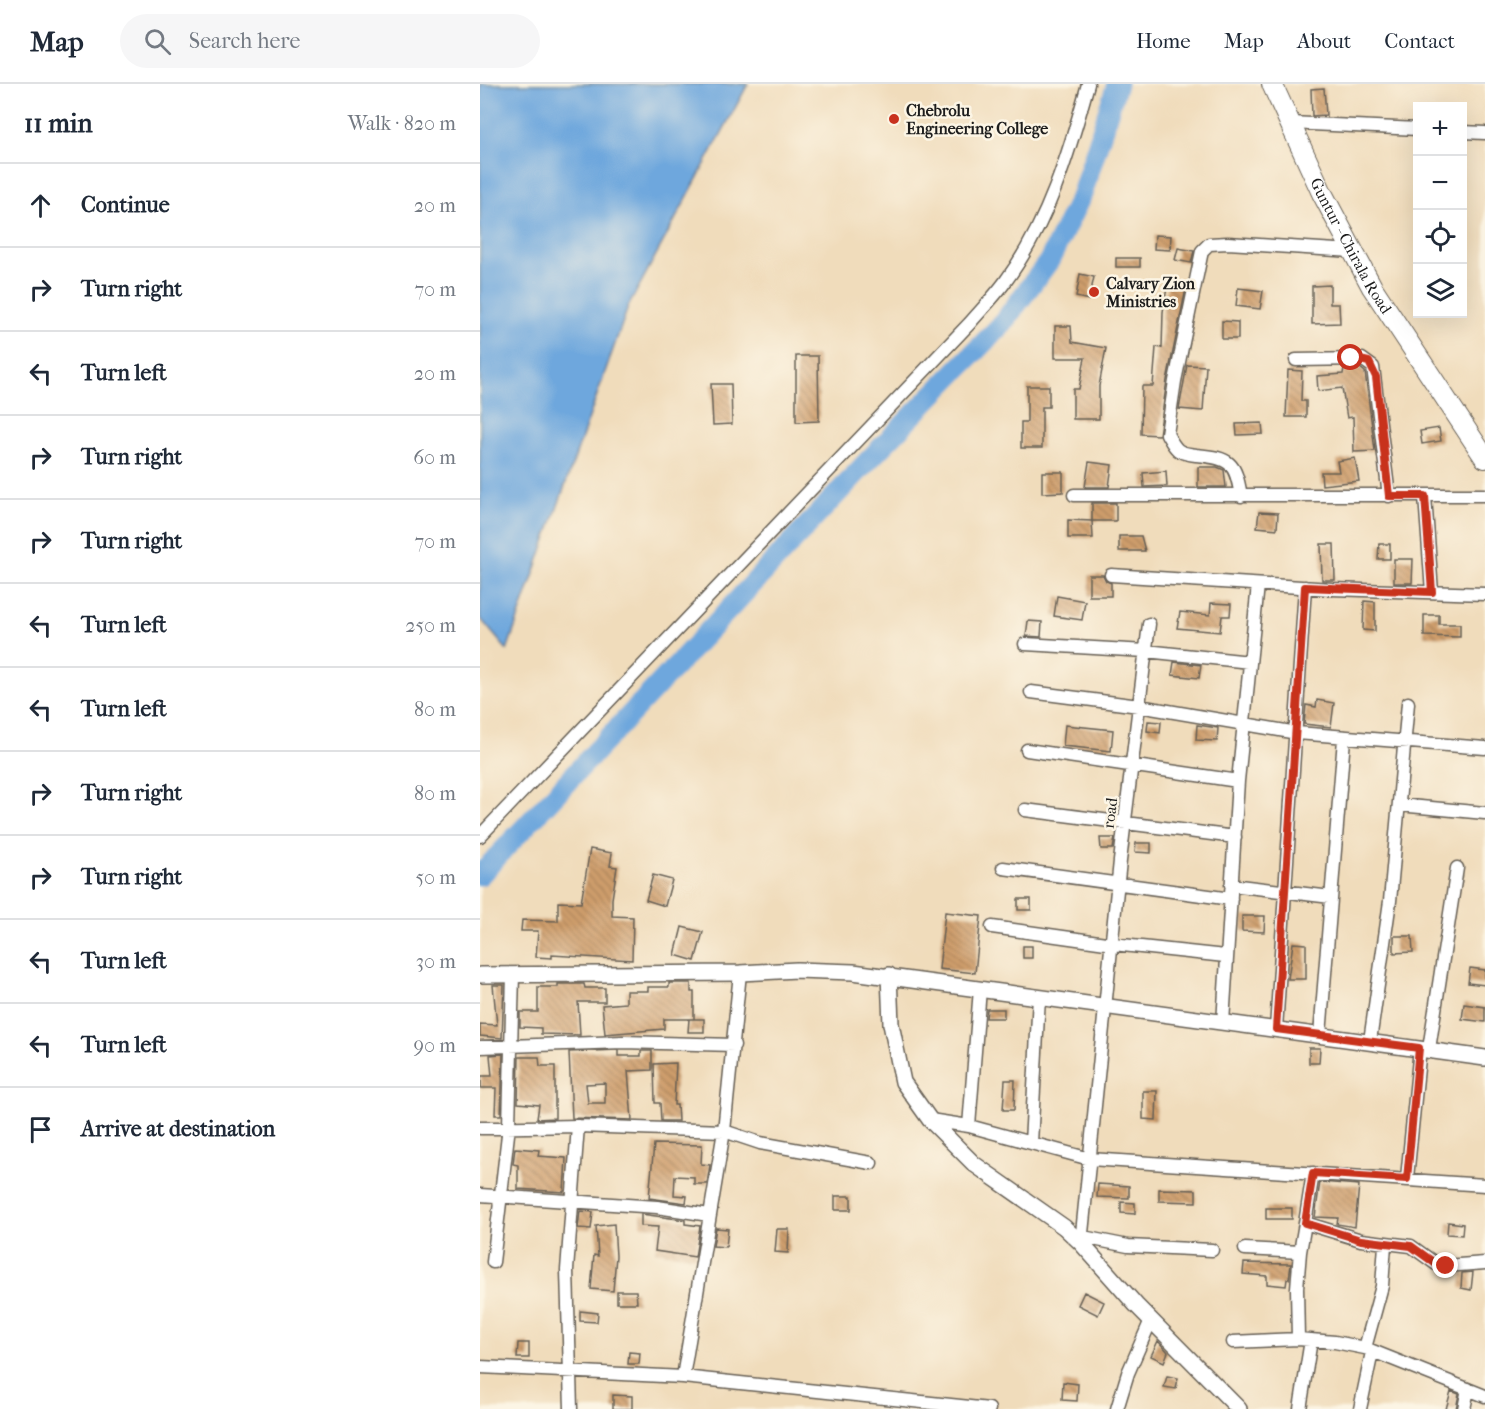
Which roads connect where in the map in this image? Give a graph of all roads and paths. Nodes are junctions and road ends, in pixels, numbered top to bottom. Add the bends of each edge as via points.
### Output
1 (1088, 84) edge
2 (1272, 84) edge
3 (1290, 123) junction
4 (1413, 129) edge
5 (1467, 132) edge
6 (1485, 133) edge
7 (1352, 251) junction
8 (1296, 360) dead end
9 (1485, 458) edge
10 (1074, 495) dead end
11 (1485, 495) edge
12 (1241, 496) junction
13 (1389, 496) junction
14 (1425, 496) junction
15 (1111, 575) dead end
16 (1258, 585) junction
17 (1305, 587) junction
18 (1432, 592) junction
19 (1485, 594) edge
20 (1149, 624) dead end
21 (1025, 644) dead end
22 (1146, 651) junction
23 (1250, 662) junction
24 (1031, 692) dead end
25 (1408, 703) dead end
26 (1139, 706) junction
27 (1244, 725) junction
28 (1297, 733) junction
29 (1344, 739) junction
30 (1405, 741) junction
31 (1485, 748) edge
32 (1027, 750) dead end
33 (1132, 764) junction
34 (1238, 781) junction
35 (1399, 805) junction
36 (1025, 810) dead end
37 (1485, 813) edge
38 (1125, 825) junction
39 (480, 836) edge
40 (1235, 837) junction
41 (1003, 868) dead end
42 (1457, 868) dead end
43 (1119, 885) junction
44 (1232, 885) junction
45 (1286, 891) junction
46 (1331, 897) junction
47 (1231, 899) junction
48 (992, 927) dead end
49 (1113, 944) junction
50 (1226, 956) junction
51 (740, 973) junction
52 (513, 974) junction
53 (480, 975) edge
54 (889, 975) junction
55 (980, 989) junction
56 (1039, 997) junction
57 (1106, 1007) junction
58 (1222, 1023) junction
59 (1276, 1029) junction
60 (1320, 1035) junction
61 (1370, 1041) junction
62 (734, 1045) junction
63 (480, 1047) edge
64 (513, 1047) junction
65 (1424, 1048) junction
66 (1485, 1058) edge
67 (930, 1120) junction
68 (509, 1126) junction
69 (579, 1126) junction
70 (969, 1126) junction
71 (480, 1128) edge
72 (724, 1131) junction
73 (1031, 1143) junction
74 (1090, 1159) junction
75 (871, 1163) dead end
76 (1313, 1173) junction
77 (1407, 1179) junction
78 (1485, 1185) edge
79 (480, 1195) edge
80 (501, 1196) junction
81 (571, 1200) junction
82 (709, 1215) junction
83 (1305, 1223) junction
84 (1082, 1240) junction
85 (1385, 1245) junction
86 (1245, 1249) dead end
87 (1212, 1250) dead end
88 (1300, 1252) junction
89 (494, 1262) dead end
90 (1485, 1263) edge
91 (1151, 1320) junction
92 (1298, 1339) junction
93 (1311, 1340) junction
94 (1233, 1342) dead end
95 (1369, 1350) junction
96 (480, 1367) edge
97 (570, 1371) junction
98 (683, 1377) junction
99 (1468, 1389) junction
100 (1485, 1396) edge
101 (571, 1409) edge
102 (989, 1409) edge
103 (1117, 1409) edge
104 (1239, 1409) edge
105 (1300, 1409) edge
106 (1360, 1409) edge
107 (1464, 1409) edge

1 - 39 street via 1058,182 1022,257 1004,283
2 - 3 main road, Guntur - Chirala Road
3 - 4 street
3 - 7 main road, Guntur - Chirala Road
5 - 6 street
7 - 9 main road, Guntur - Chirala Road
7 - 12 street via 1228,243 1209,244 1202,250 1174,381 1167,434 1179,451 1230,462 1237,472
8 - 13 street via 1362,359 1373,367
10 - 12 street
11 - 14 street
12 - 13 street
13 - 14 street
14 - 18 street
15 - 16 street
16 - 17 street
16 - 23 street
17 - 18 street
17 - 28 street
18 - 19 street
20 - 22 street, road
21 - 22 street
22 - 23 street
22 - 26 street, road
23 - 27 street
24 - 26 street
25 - 30 street
26 - 27 street
26 - 33 street, road
27 - 28 street
27 - 34 street
28 - 29 street
28 - 45 street
29 - 30 street
29 - 46 street
30 - 31 street
30 - 35 street
32 - 33 street
33 - 34 street
33 - 38 street, road
34 - 40 street
35 - 37 street
35 - 61 street
36 - 38 street
38 - 40 street
38 - 43 street, road
40 - 44 street
41 - 43 street
42 - 65 street
43 - 47 street
43 - 49 street, road
44 - 45 street
44 - 47 street
45 - 46 street
45 - 59 street
46 - 60 street
47 - 50 street
48 - 49 street
49 - 50 street
49 - 57 street, road
50 - 58 street
51 - 52 street
51 - 54 street via 825,970
51 - 62 street
52 - 53 street
52 - 64 street
54 - 55 street
54 - 67 street via 891,1024 903,1082
55 - 56 street
55 - 70 street
56 - 57 street
56 - 73 street
57 - 58 street
57 - 74 street, road
58 - 59 street
59 - 60 street
60 - 61 street
61 - 65 street
62 - 64 street via 623,1042
62 - 72 street
63 - 64 street
64 - 68 street
65 - 66 street
65 - 77 street
67 - 70 street
67 - 84 street via 974,1164
68 - 69 street
68 - 71 street
68 - 80 street
69 - 72 street
69 - 81 street
70 - 73 street
72 - 75 street via 760,1143
72 - 82 street
73 - 74 street
74 - 76 street
74 - 84 street, road
76 - 77 street
76 - 83 street
77 - 78 street
79 - 80 street
80 - 81 street
80 - 89 street
81 - 82 street
81 - 97 street via 567,1270
82 - 98 street
83 - 85 street
83 - 88 street
84 - 87 street
84 - 91 street
85 - 90 street via 1411,1246 1436,1264 1446,1266
85 - 95 street
86 - 88 street
88 - 92 street
91 - 103 street
91 - 104 street
92 - 93 street
92 - 94 street
93 - 95 street
93 - 105 street
95 - 99 street
95 - 106 street
96 - 97 street
97 - 98 street
97 - 101 street
98 - 102 street
99 - 100 street
99 - 107 street

